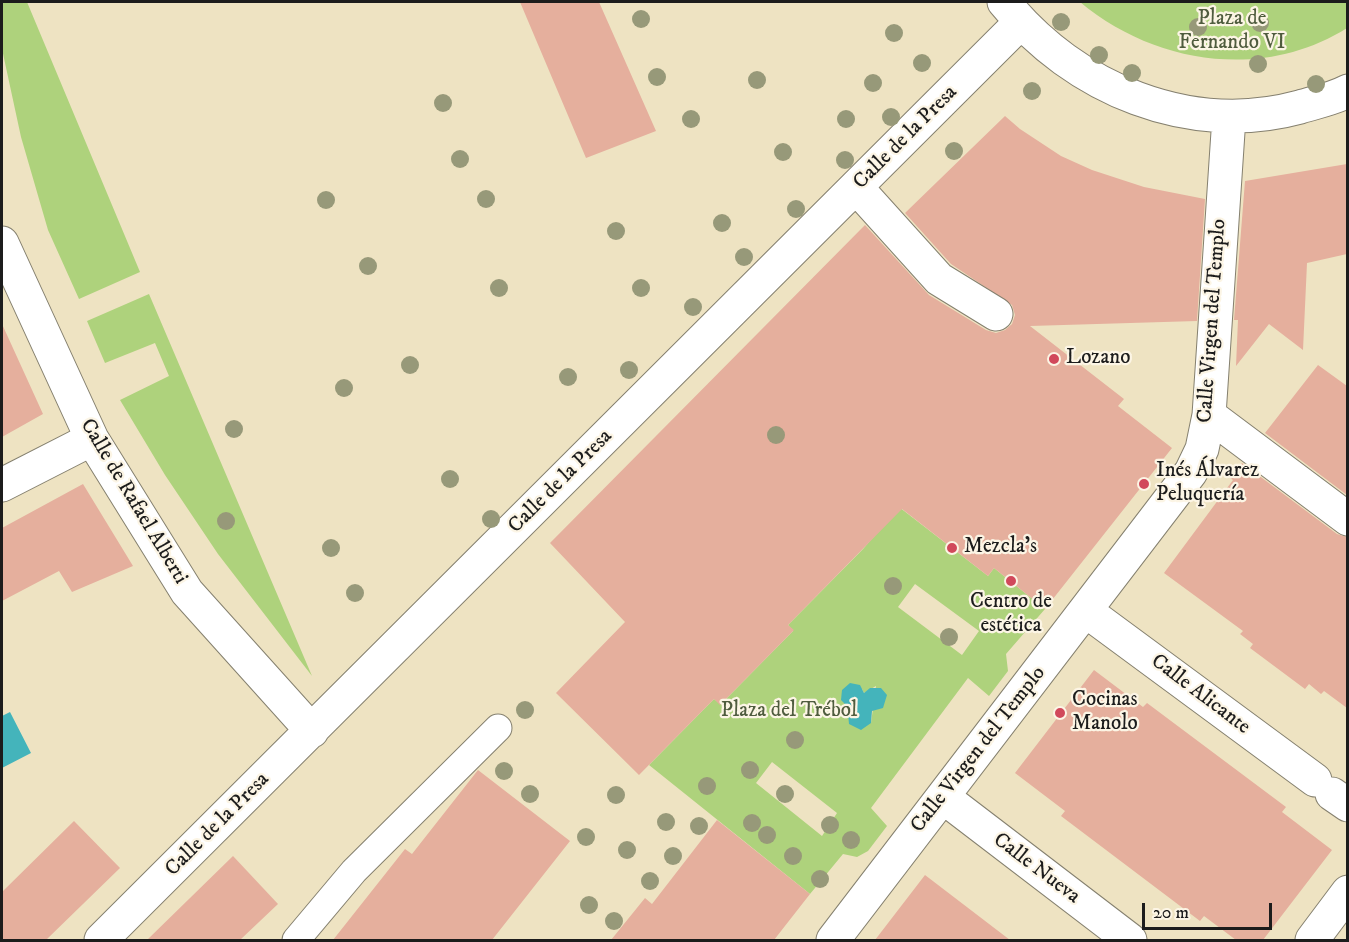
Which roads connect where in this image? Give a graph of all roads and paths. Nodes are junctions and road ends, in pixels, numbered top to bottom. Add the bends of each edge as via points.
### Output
1 (1013, 12) edge
2 (1347, 91) edge
3 (1229, 117) junction
4 (856, 187) junction
5 (2, 243) edge
6 (996, 314) dead end
7 (1209, 415) junction
8 (92, 439) junction
9 (2, 485) edge
10 (1347, 519) edge
11 (1086, 610) junction
12 (498, 728) dead end
13 (312, 731) junction
14 (1331, 793) edge
15 (943, 797) junction
16 (1347, 892) edge
17 (102, 940) edge
18 (297, 940) edge
19 (833, 940) edge
20 (1130, 940) edge
21 (1312, 940) edge

1 - 3 street via 1072,67 1133,99 1199,115
1 - 4 street, Calle de la Presa
2 - 3 street via 1277,113
3 - 7 street, Calle Virgen del Templo
4 - 6 street via 939,279
4 - 13 street, Calle de la Presa
5 - 8 street, Calle de Rafael Alberti
7 - 10 street
7 - 11 street, Calle Virgen del Templo via 1202,449 1191,472
8 - 9 street
8 - 13 street, Calle de Rafael Alberti via 187,592
11 - 14 street, Calle Alicante
11 - 15 street, Calle Virgen del Templo
12 - 18 lane via 354,871
13 - 17 street, Calle de la Presa
15 - 19 street, Calle Virgen del Templo
15 - 20 street, Calle Nueva
16 - 21 street

